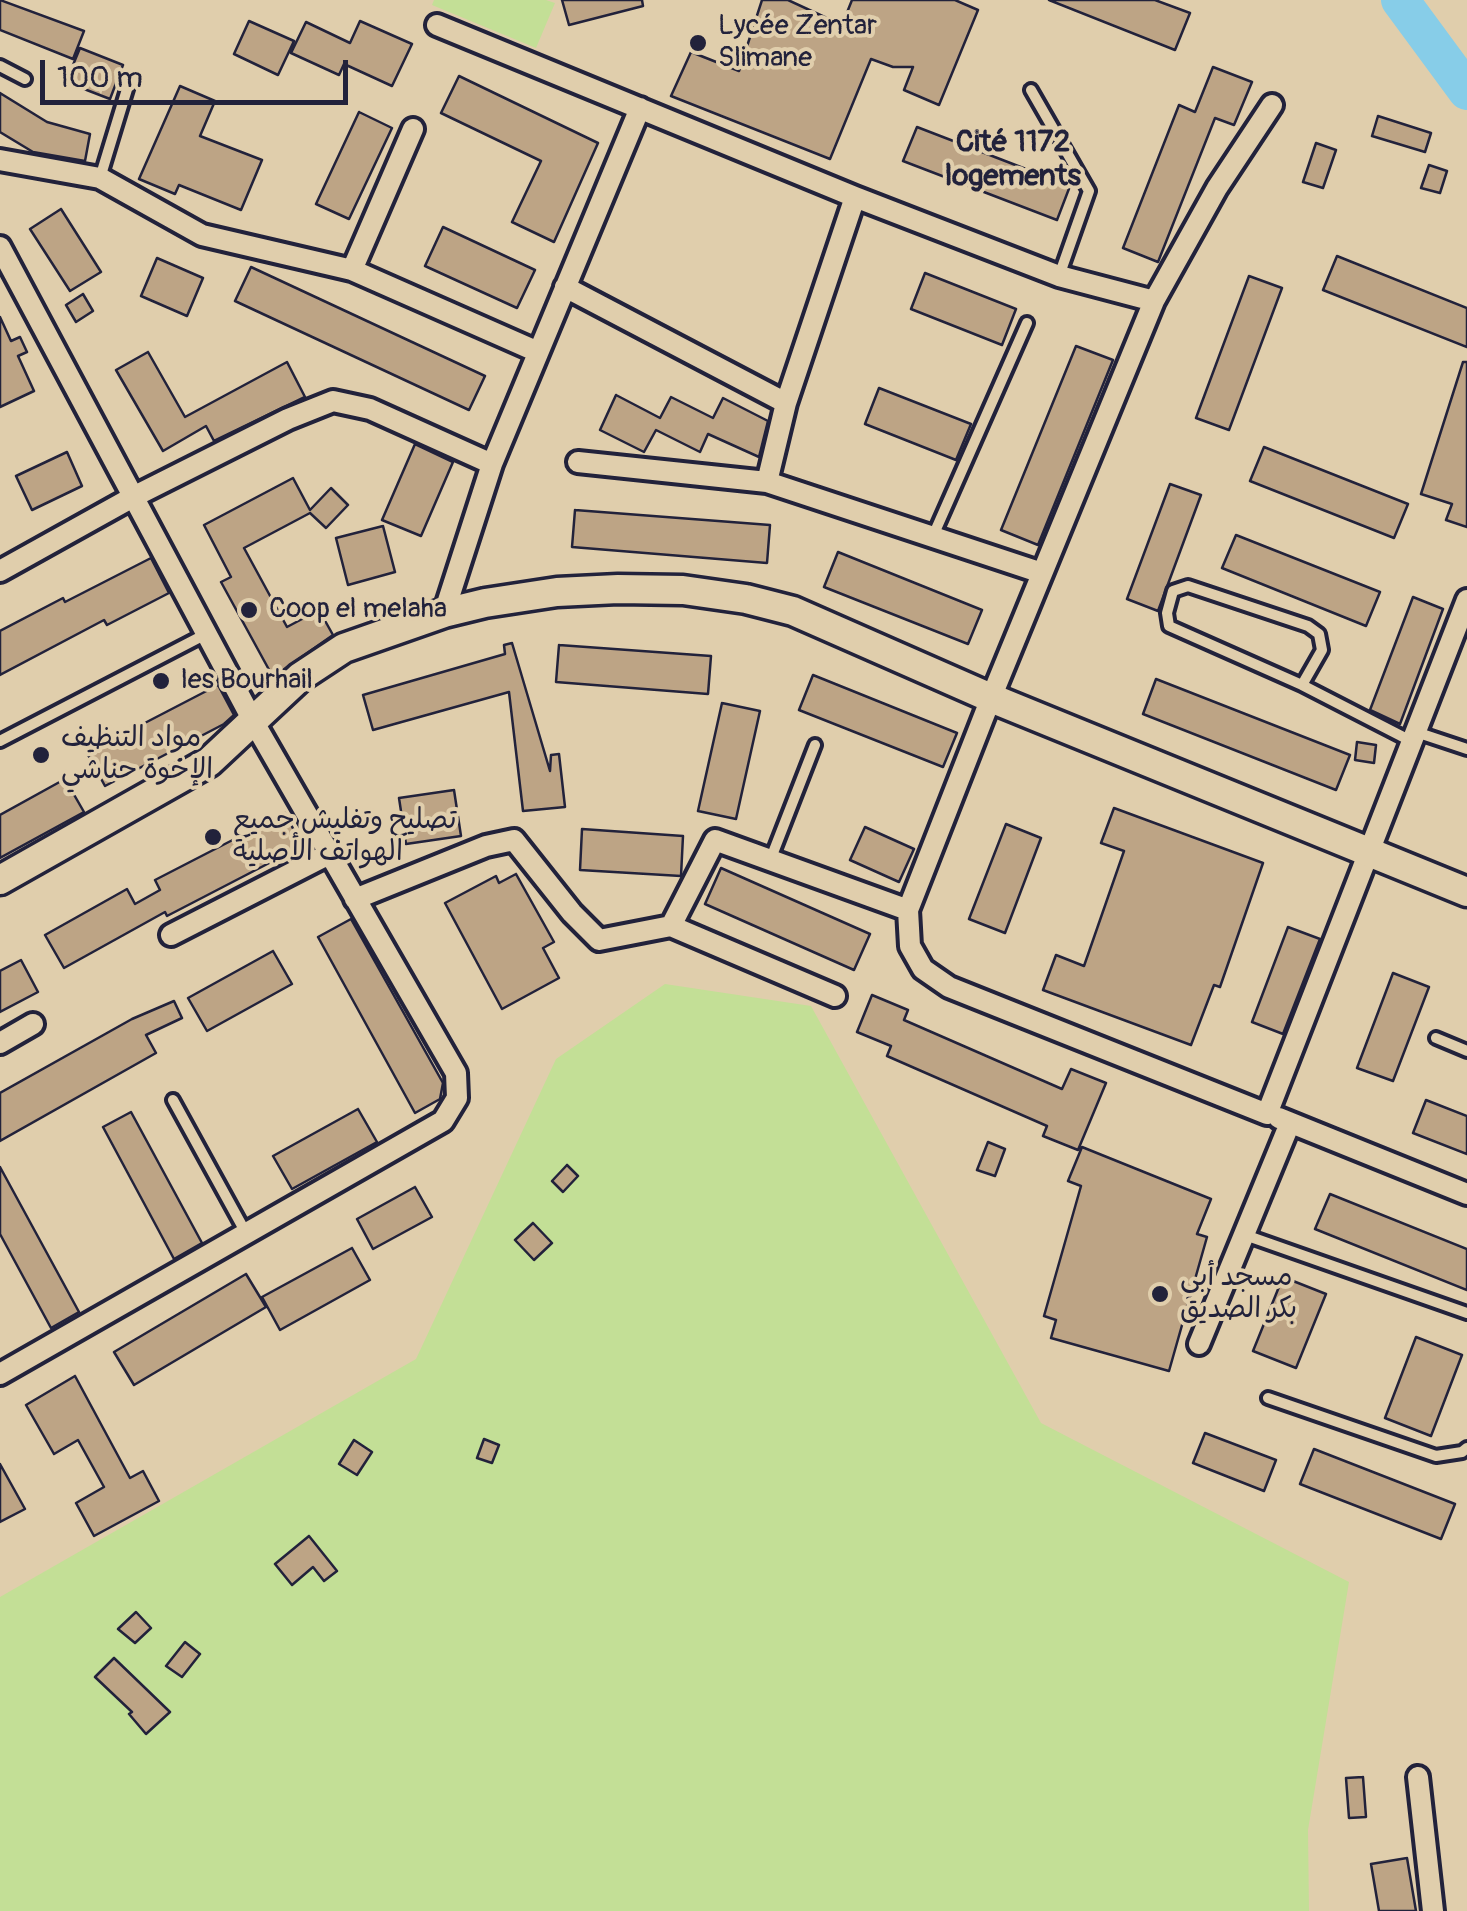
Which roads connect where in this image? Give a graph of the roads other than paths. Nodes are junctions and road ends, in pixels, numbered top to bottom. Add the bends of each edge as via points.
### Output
1 (437, 25) dead end
2 (0, 66) edge
3 (25, 79) dead end
4 (128, 86) dead end
5 (1031, 90) dead end
6 (1272, 105) dead end
7 (640, 108) junction
8 (414, 129) dead end
9 (0, 160) edge
10 (100, 178) junction
11 (855, 197) junction
12 (0, 247) edge
13 (352, 270) junction
14 (1059, 276) junction
15 (565, 287) junction
16 (1154, 301) junction
17 (1027, 323) dead end
18 (538, 352) junction
19 (786, 403) junction
20 (578, 462) dead end
21 (492, 464) junction
22 (767, 482) junction
23 (133, 497) junction
24 (932, 537) junction
25 (0, 571) edge
26 (1042, 573) junction
27 (1467, 600) edge
28 (444, 613) junction
29 (206, 634) junction
30 (1302, 685) junction
31 (990, 698) junction
32 (252, 719) junction
33 (1414, 736) junction
34 (0, 740) edge
35 (815, 744) dead end
36 (1467, 749) edge
37 (1370, 853) junction
38 (329, 854) junction
39 (770, 858) junction
40 (0, 880) edge
41 (1467, 892) edge
42 (355, 899) junction
43 (908, 910) junction
44 (671, 926) junction
45 (171, 935) dead end
46 (836, 996) dead end
47 (33, 1024) dead end
48 (1436, 1038) dead end
49 (0, 1043) edge
50 (1467, 1051) edge
51 (173, 1100) dead end
52 (1267, 1114) junction
53 (1290, 1123) junction
54 (1467, 1194) edge
55 (246, 1233) junction
56 (1244, 1234) junction
57 (1467, 1312) edge
58 (1199, 1344) dead end
59 (1, 1372) edge
60 (1268, 1398) dead end
61 (1467, 1448) edge
62 (1418, 1778) dead end
63 (1433, 1911) edge

1 - 7 street
2 - 3 lane
4 - 10 lane
5 - 14 lane via 1089,191
6 - 16 street
7 - 11 street
7 - 15 street
8 - 13 street
9 - 10 street
10 - 13 street via 202,234
11 - 14 street
11 - 19 street
12 - 23 street
13 - 18 street
14 - 16 street
15 - 18 street
15 - 19 street
16 - 26 street
17 - 24 lane
18 - 21 street
19 - 22 street
20 - 22 street
21 - 23 street via 370,409 332,401
21 - 28 street
22 - 24 street
23 - 25 street
23 - 29 street
24 - 26 street
26 - 31 street
27 - 33 street
28 - 31 main road via 557,592 618,589 746,599 792,610
28 - 32 main road via 344,648
29 - 32 street
29 - 34 lane
30 - 30 lane via 1170,626 1173,592 1188,586 1308,626 1319,634 1322,650
30 - 33 lane
31 - 37 main road
31 - 43 street
32 - 38 street
32 - 40 main road via 209,762
33 - 36 lane
33 - 37 street
35 - 39 lane
37 - 41 main road
37 - 52 street
38 - 42 street
38 - 45 street
39 - 43 street
39 - 44 street via 715,840
42 - 44 street via 514,840 598,940
42 - 55 street via 456,1073 457,1098 442,1120
43 - 52 street via 910,946 923,969 949,987
44 - 46 street
47 - 49 street
48 - 50 lane
51 - 55 lane
52 - 53 street
53 - 54 street
53 - 56 street
55 - 59 street
56 - 57 lane
56 - 58 street
60 - 61 lane via 1436,1456
62 - 63 street

